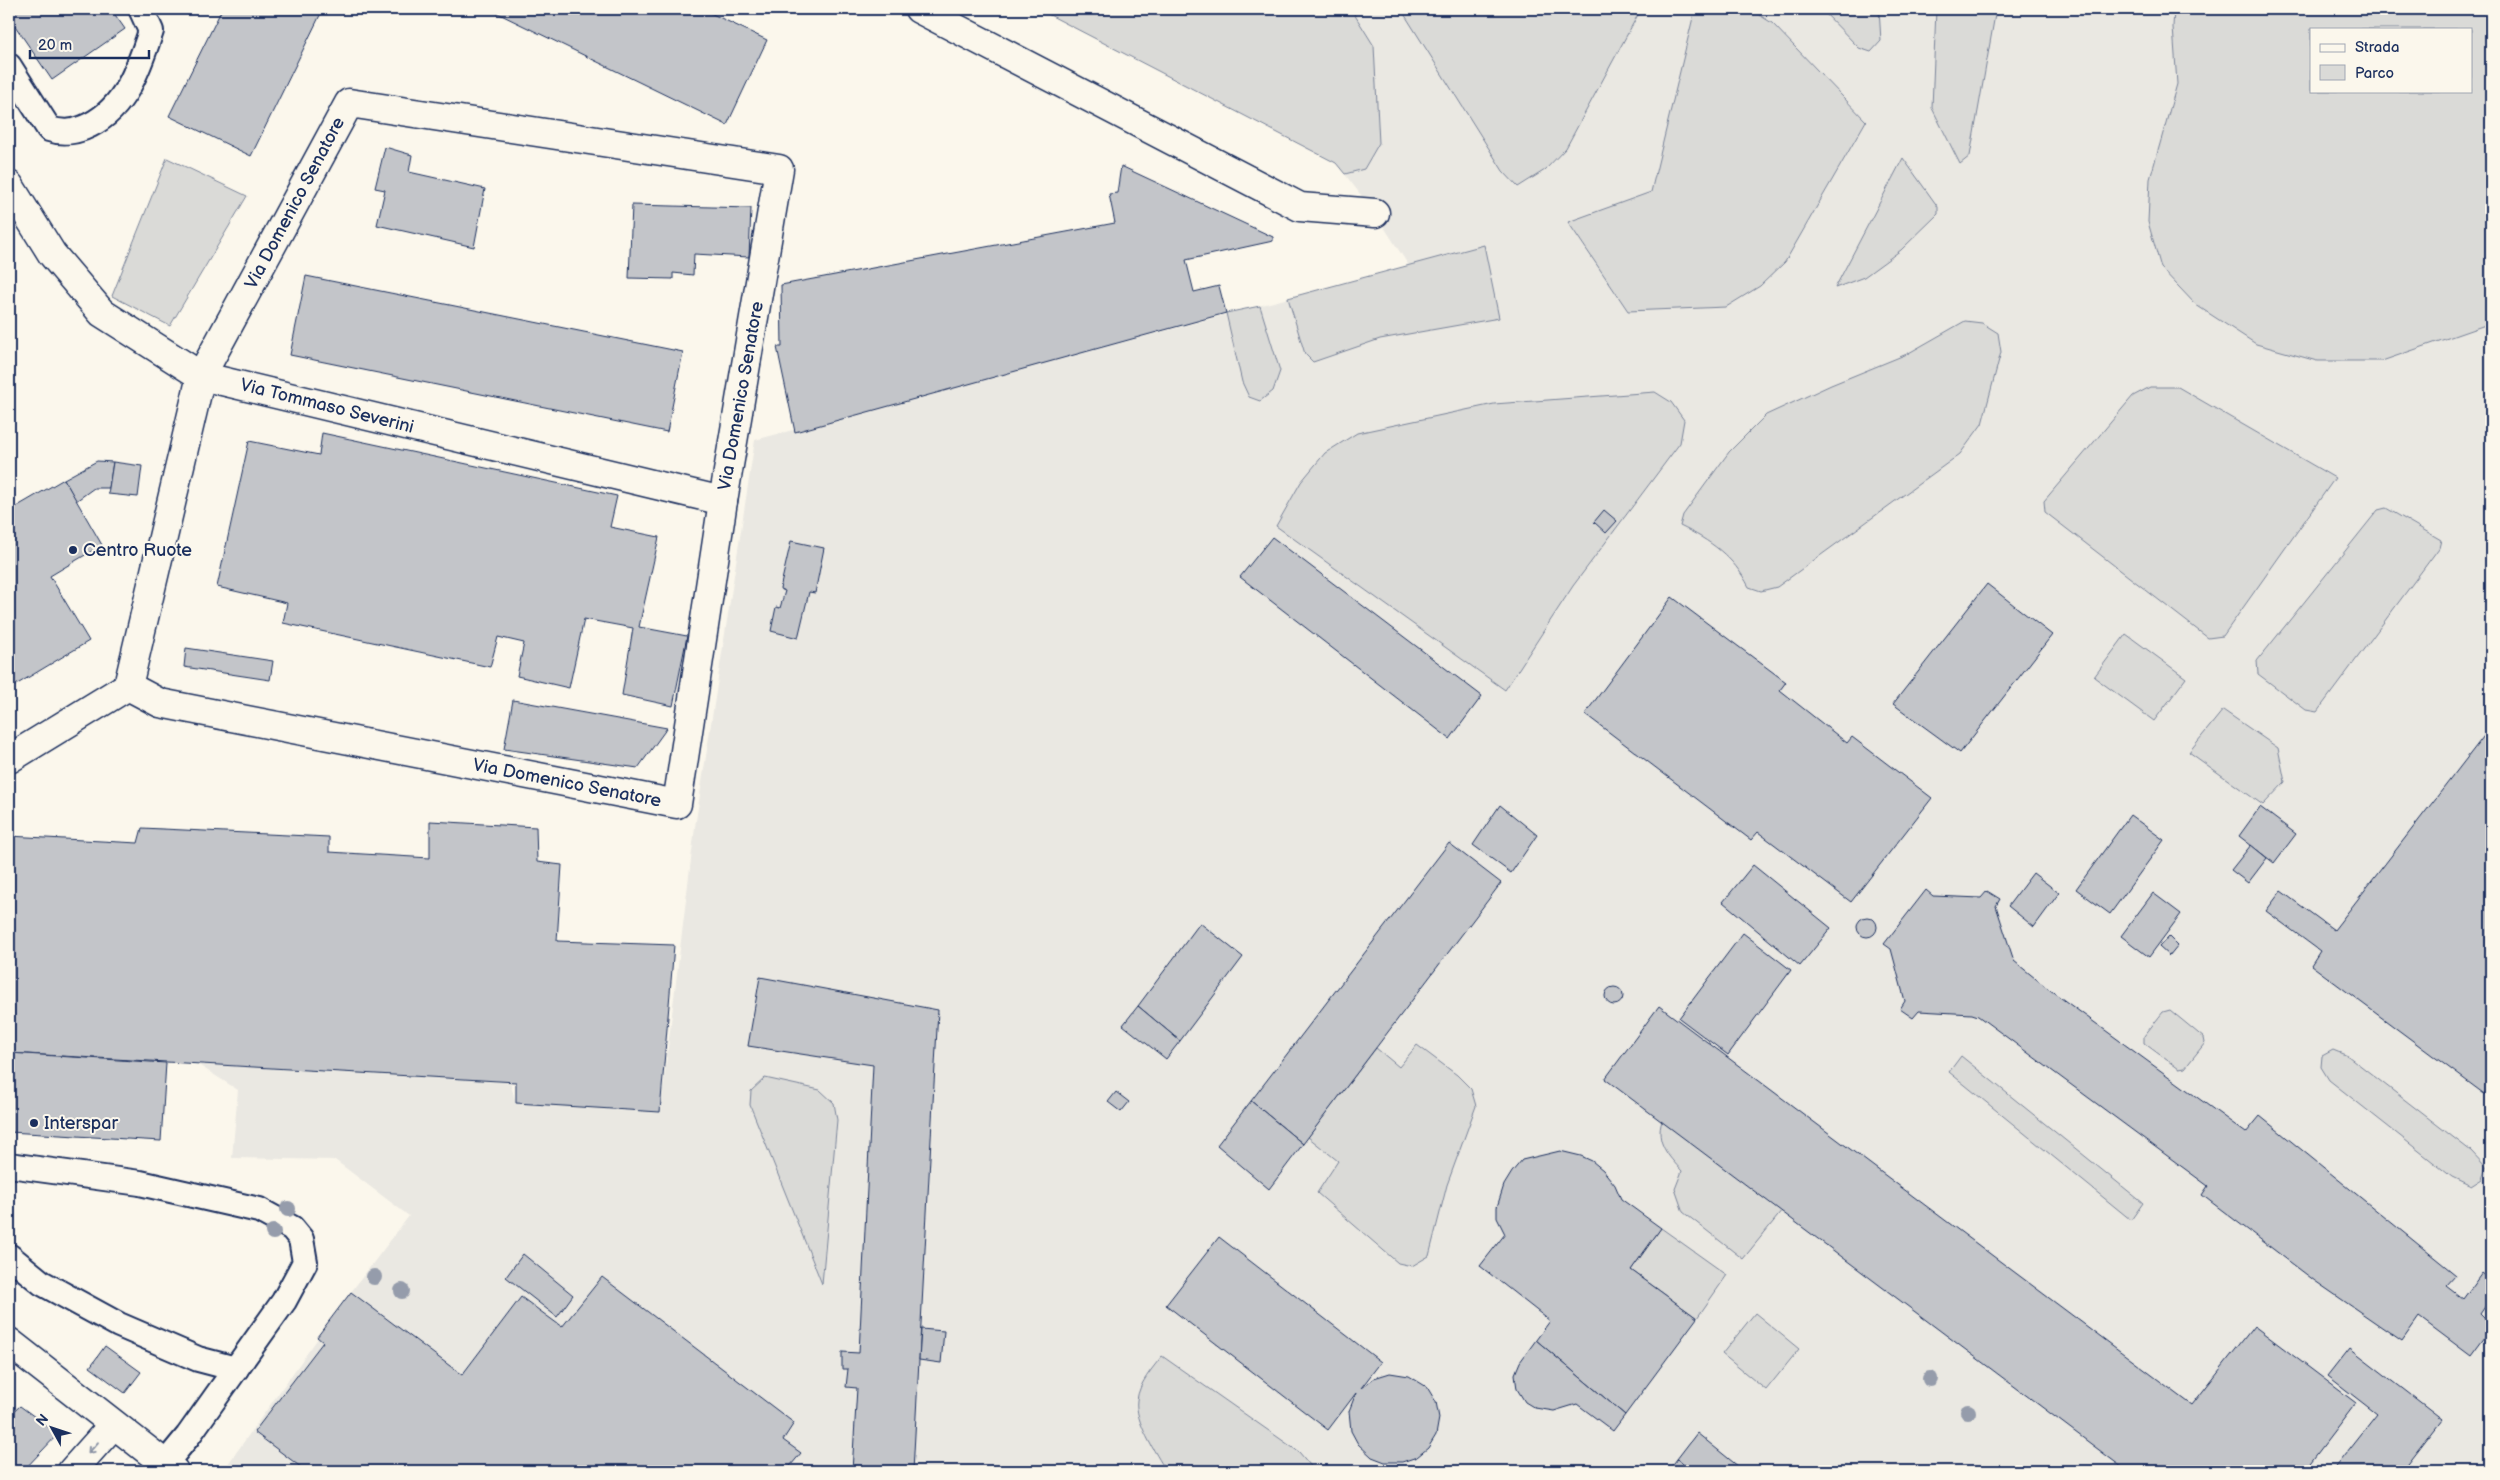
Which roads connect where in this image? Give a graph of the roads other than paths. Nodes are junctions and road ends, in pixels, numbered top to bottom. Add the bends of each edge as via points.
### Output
1 (142, 9) edge
2 (919, 9) edge
3 (9, 66) edge
4 (9, 184) edge
5 (1375, 213) dead end
6 (201, 376) junction
7 (723, 501) junction
8 (128, 686) junction
9 (9, 759) edge
10 (9, 1165) edge
11 (9, 1256) edge
12 (9, 1342) edge
13 (236, 1369) junction
14 (113, 1425) junction
15 (170, 1468) edge
16 (72, 1471) edge

1 - 3 lane via 151,31 142,60 124,96 112,111 86,127 69,132 49,129
2 - 5 street via 1300,207
4 - 6 street, Via Tommaso Severini via 52,254 102,313
6 - 7 street, Via Tommaso Severini
6 - 7 street, Via Domenico Senatore via 349,103 779,169
6 - 8 street
7 - 8 street, Via Domenico Senatore via 678,804 160,703
8 - 9 street
10 - 13 lane via 140,1183 235,1204 259,1210 292,1228 301,1239 305,1262 284,1301
11 - 13 lane via 42,1283 119,1324 198,1359
12 - 14 street
13 - 15 lane
14 - 15 street
14 -> 16 street

